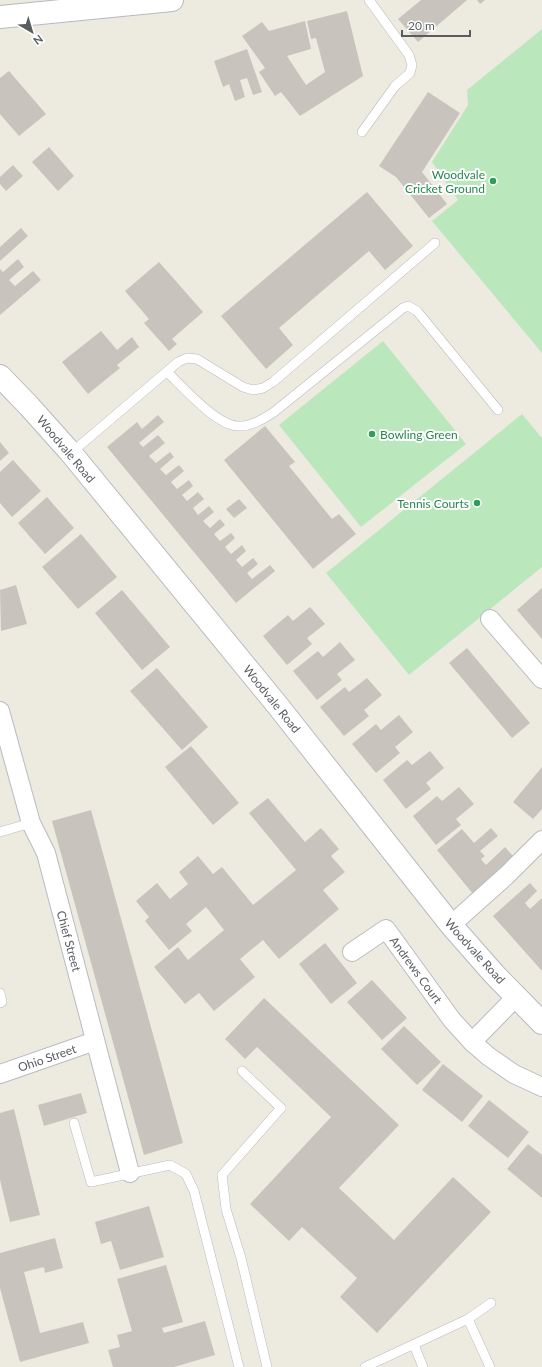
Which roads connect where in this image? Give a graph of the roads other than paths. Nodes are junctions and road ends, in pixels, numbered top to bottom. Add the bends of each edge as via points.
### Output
1 (172, 0) edge
2 (369, 0) edge
3 (0, 17) edge
4 (362, 132) dead end
5 (435, 243) dead end
6 (167, 372) junction
7 (0, 376) edge
8 (498, 410) dead end
9 (71, 453) junction
10 (490, 619) dead end
11 (542, 679) edge
12 (0, 711) edge
13 (32, 824) junction
14 (0, 832) edge
15 (542, 840) edge
16 (451, 926) junction
17 (352, 952) dead end
18 (0, 993) edge
19 (516, 997) junction
20 (0, 1003) edge
21 (542, 1022) edge
22 (95, 1041) junction
23 (472, 1042) junction
24 (242, 1071) dead end
25 (0, 1074) edge
26 (542, 1087) edge
27 (74, 1123) dead end
28 (130, 1173) junction
29 (491, 1303) dead end
30 (468, 1319) junction
31 (414, 1345) junction
32 (239, 1367) edge
33 (267, 1367) edge
34 (365, 1367) edge
35 (423, 1367) edge
36 (490, 1367) edge

1 - 3 main road
2 - 4 lane via 410,55 412,65 410,73 395,86
5 - 6 lane via 263,388 253,390 243,387 197,359 188,358 178,362
6 - 8 lane via 213,415 236,426 247,425 260,420 286,403 408,306 417,311
6 - 9 lane
7 - 9 main road, Woodvale Road
9 - 16 main road, Woodvale Road via 278,706
10 - 11 street
12 - 13 street, Chief Street
13 - 14 lane
13 - 22 street, Chief Street via 46,853
15 - 16 street
16 - 19 main road, Woodvale Road
17 - 23 street, Andrews Court via 386,929 452,1020
18 - 20 lane
19 - 21 main road, Woodvale Road
19 - 23 street
22 - 25 street, Ohio Street
22 - 28 street, Chief Street
23 - 26 street, Andrews Court via 514,1074
24 - 33 lane via 281,1108 222,1175 226,1209 241,1258
27 - 28 lane via 91,1182
28 - 32 lane via 170,1165 186,1174 194,1191
29 - 30 lane
30 - 31 lane
30 - 36 lane
31 - 34 lane
31 - 35 lane

